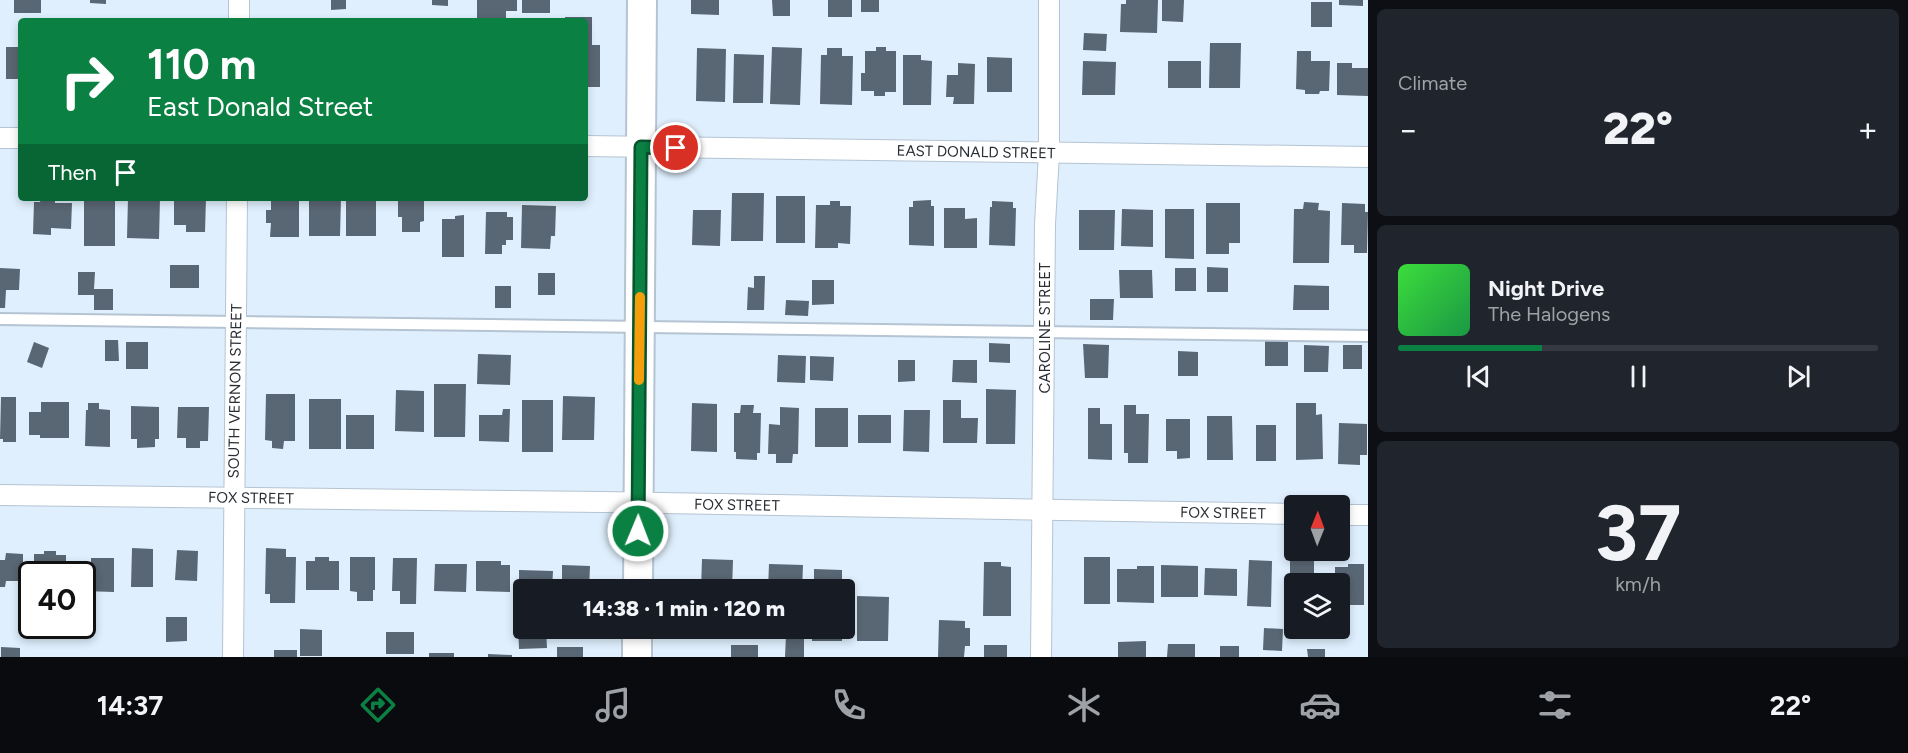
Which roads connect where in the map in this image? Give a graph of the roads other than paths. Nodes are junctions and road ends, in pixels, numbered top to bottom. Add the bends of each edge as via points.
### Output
1 (239, 0) edge
2 (642, 0) edge
3 (1049, 0) edge
4 (239, 18) edge
5 (0, 138) edge
6 (18, 138) edge
7 (588, 146) edge
8 (641, 147) junction
9 (1049, 153) junction
10 (1368, 157) edge
11 (237, 201) edge
12 (0, 319) edge
13 (236, 322) junction
14 (640, 327) junction
15 (1045, 332) junction
16 (1368, 336) edge
17 (0, 495) edge
18 (233, 498) junction
19 (639, 503) junction
20 (1043, 511) junction
21 (1284, 514) edge
22 (1350, 515) edge
23 (1368, 515) edge
24 (638, 579) edge
25 (637, 639) edge
26 (233, 657) edge
27 (637, 657) edge
28 (1041, 657) edge

1 - 4 street
2 - 8 street
3 - 9 street, CAROLINE STREET
5 - 6 street
7 - 8 street, EAST DONALD STREET
8 - 9 street, EAST DONALD STREET
8 - 14 street
9 - 10 street, EAST DONALD STREET
9 - 15 street, CAROLINE STREET
11 - 13 street, SOUTH VERNON STREET
12 - 13 lane
13 - 14 lane
13 - 18 street, SOUTH VERNON STREET
14 - 15 lane
14 - 19 street
15 - 16 lane
15 - 20 street, CAROLINE STREET
17 - 18 street, FOX STREET
18 - 19 street, FOX STREET
18 - 26 street, SOUTH VERNON STREET
19 - 20 street, FOX STREET
19 - 24 street
20 - 21 street, FOX STREET
20 - 28 street, CAROLINE STREET
22 - 23 street
25 - 27 street

